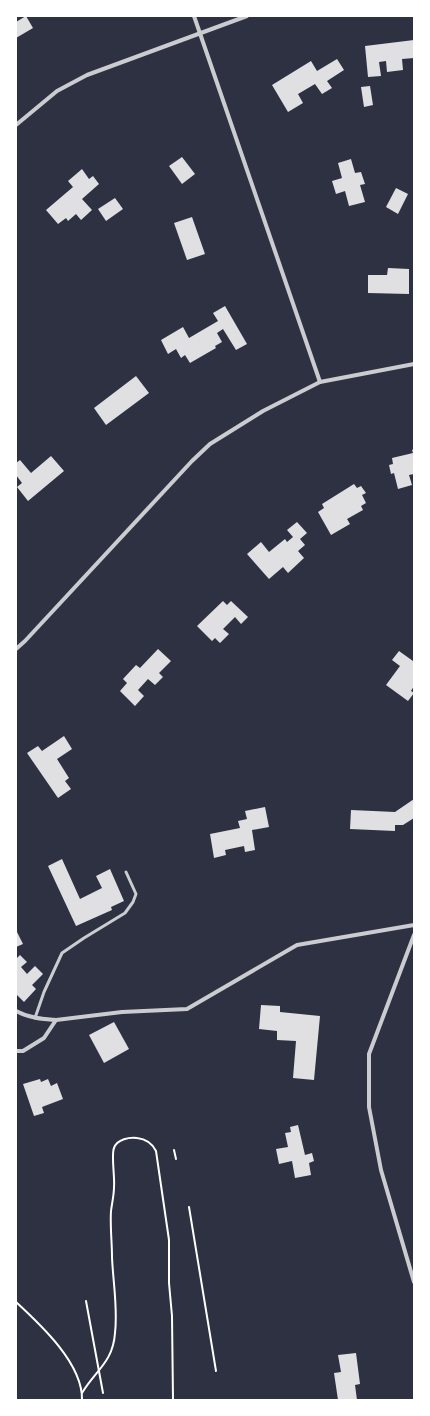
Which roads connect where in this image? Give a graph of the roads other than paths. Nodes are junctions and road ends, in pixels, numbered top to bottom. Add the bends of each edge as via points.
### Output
1 (194, 16) edge
2 (247, 16) edge
3 (200, 34) junction
4 (16, 125) edge
5 (414, 364) edge
6 (320, 382) junction
7 (16, 649) edge
8 (126, 872) dead end
9 (414, 926) edge
10 (414, 935) edge
11 (16, 1011) edge
12 (35, 1018) junction
13 (56, 1020) junction
14 (16, 1051) edge
15 (414, 1282) edge

1 - 3 street
2 - 3 street
3 - 4 street via 87,74 57,91
3 - 6 street
5 - 6 street
6 - 7 street via 263,411 210,444
8 - 12 lane via 136,894 133,902 125,913 62,953
9 - 13 street via 297,945 187,1010 122,1012
10 - 15 street via 369,1054 369,1107 381,1170
11 - 12 street
12 - 13 street
13 - 14 street via 44,1038 23,1051

